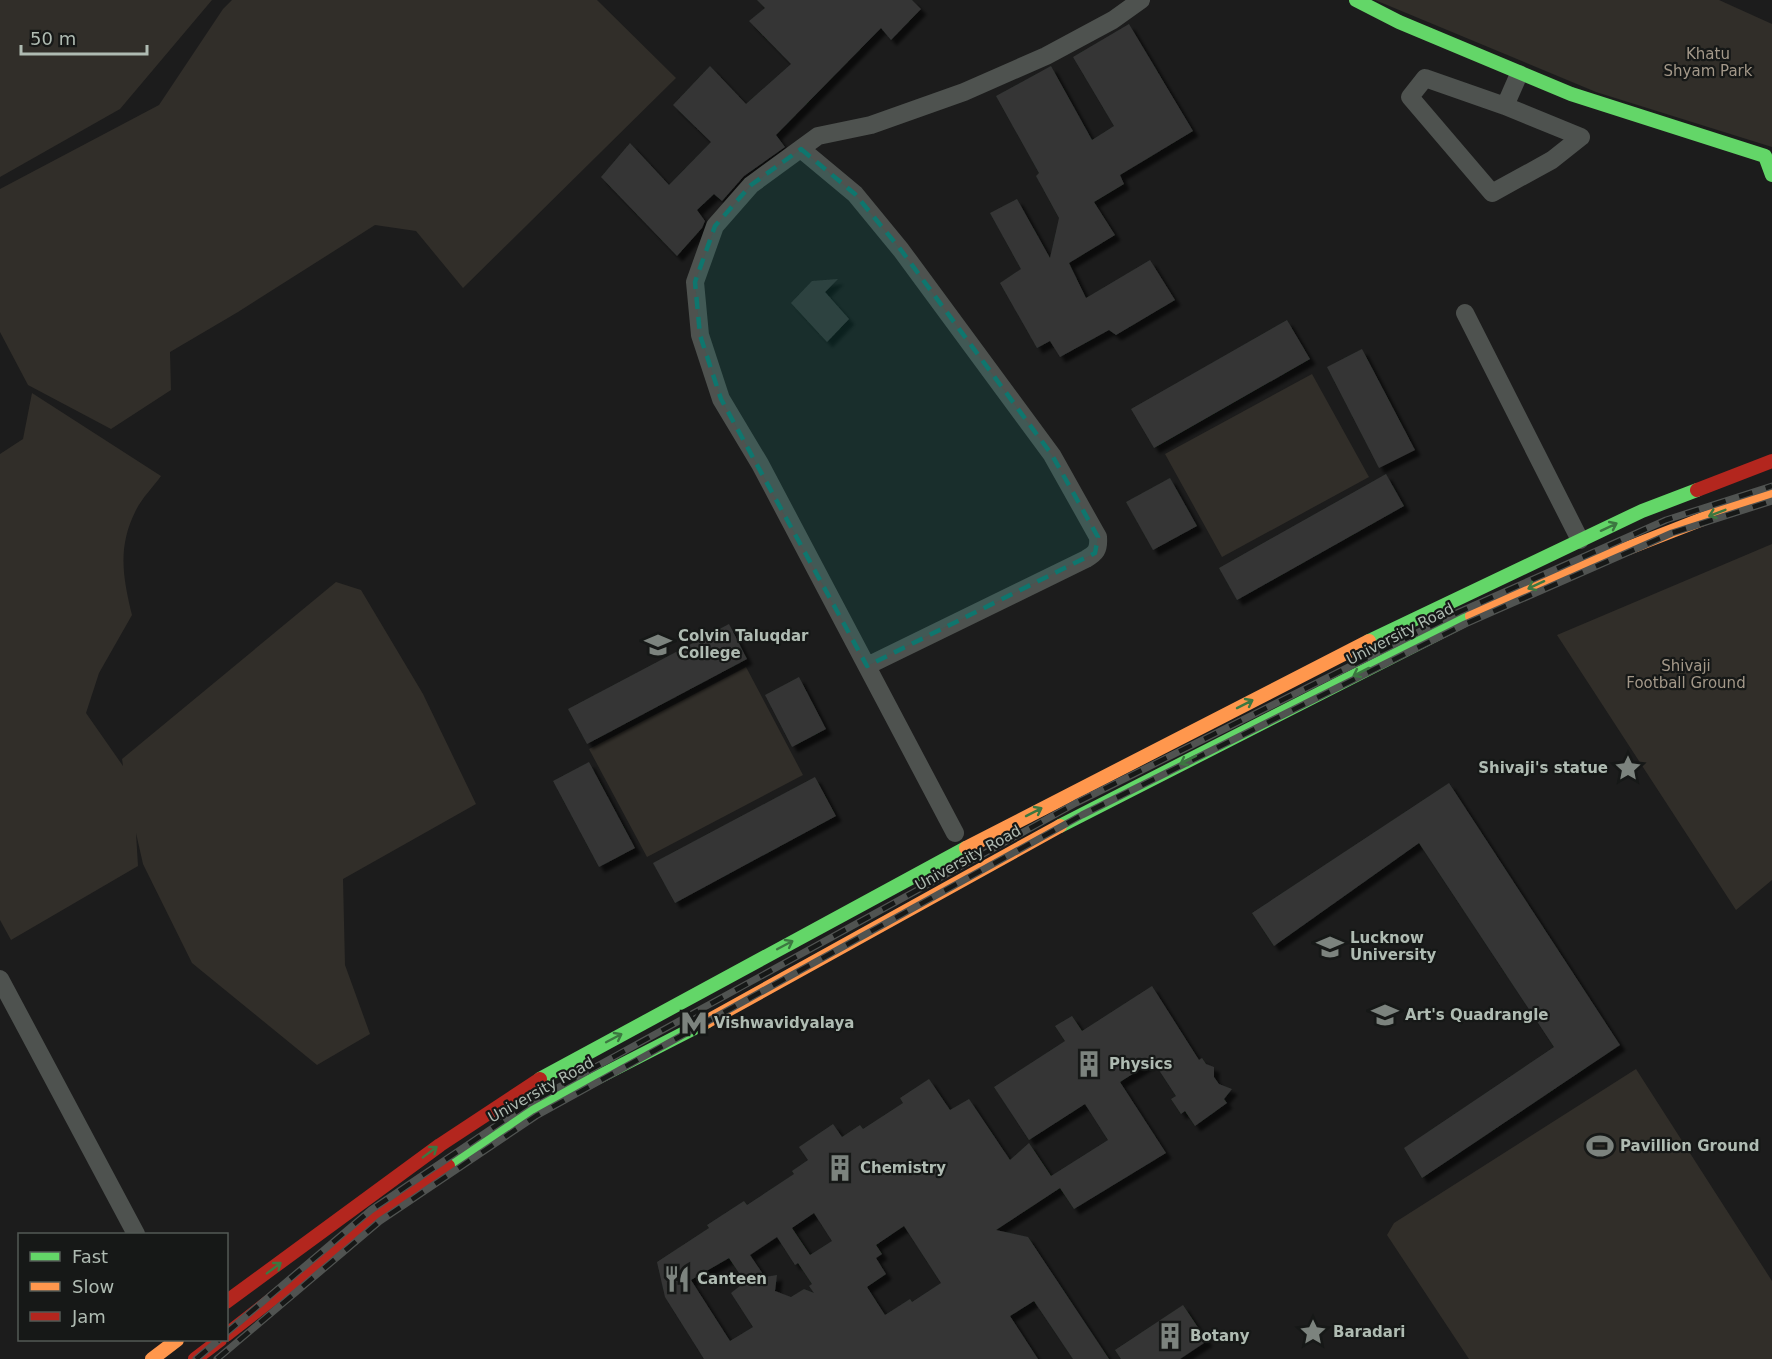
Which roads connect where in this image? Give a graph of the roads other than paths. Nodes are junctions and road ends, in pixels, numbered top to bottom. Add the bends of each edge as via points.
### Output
1 (1141, 0) edge
2 (1356, 0) edge
3 (1519, 74) junction
4 (1505, 106) junction
5 (801, 149) junction
6 (1769, 157) edge
7 (1772, 175) edge
8 (1465, 313) dead end
9 (1772, 461) edge
10 (1772, 492) edge
11 (1580, 540) junction
12 (1495, 581) junction
13 (1504, 601) junction
14 (867, 666) junction
15 (955, 833) dead end
16 (0, 979) edge
17 (135, 1233) edge
18 (228, 1301) edge
19 (228, 1333) edge
20 (176, 1341) edge
21 (218, 1341) edge
22 (196, 1351) edge
23 (152, 1359) edge

1 - 5 street via 1113,20 1046,56 964,92 871,125 818,136
2 - 3 main road
3 - 4 street
3 - 6 main road
4 - 4 street via 1425,78 1410,98 1492,193 1552,160 1581,137
5 - 14 street via 751,185 715,226 695,282 700,335 721,399 760,464
5 - 14 street via 855,194 901,250 1052,455 1098,537 1095,554
6 - 7 main road
8 - 11 street
11 -> 9 main road, University Road via 1642,511
10 -> 13 main road, University Road via 1554,577
11 - 12 main road, University Road
12 - 13 main road
18 -> 12 main road, University Road via 440,1144 532,1083 964,849 1360,645
13 -> 19 main road, University Road via 1085,812 719,1015 540,1107 421,1183
14 - 15 street
16 - 17 street
20 - 23 main road
21 - 22 main road

